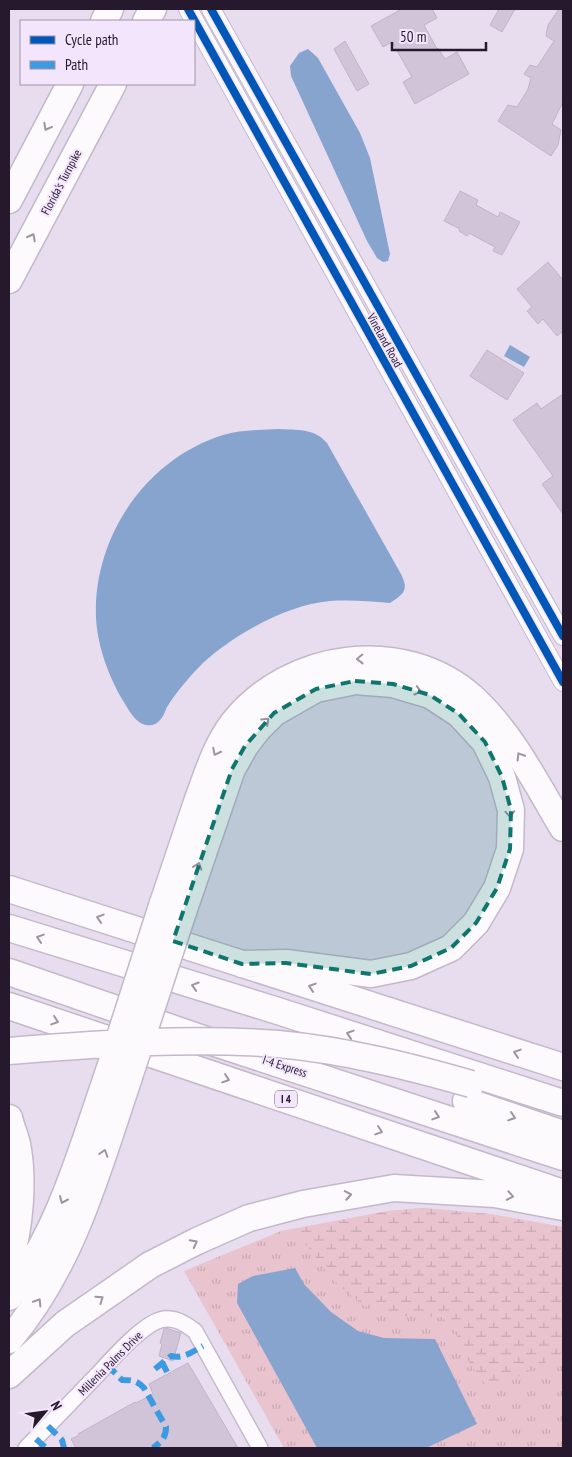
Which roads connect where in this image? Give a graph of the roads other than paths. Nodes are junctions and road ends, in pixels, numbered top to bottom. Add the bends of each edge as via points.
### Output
1 (153, 9) edge
2 (211, 9) edge
3 (147, 20) edge
4 (195, 23) edge
5 (69, 85) edge
6 (112, 85) edge
7 (9, 200) edge
8 (9, 280) edge
9 (410, 362) junction
10 (391, 373) junction
11 (454, 441) junction
12 (434, 452) junction
13 (563, 636) edge
14 (563, 678) edge
15 (563, 828) edge
16 (9, 889) edge
17 (173, 909) junction
18 (9, 928) edge
19 (242, 964) junction
20 (9, 972) edge
21 (9, 1006) edge
22 (9, 1051) edge
23 (9, 1067) edge
24 (563, 1068) edge
25 (119, 1074) junction
26 (469, 1093) junction
27 (563, 1103) edge
28 (563, 1116) edge
29 (9, 1118) edge
30 (563, 1134) edge
31 (563, 1157) edge
32 (563, 1193) edge
33 (563, 1207) edge
34 (9, 1263) edge
35 (9, 1297) edge
36 (9, 1340) edge
37 (9, 1375) edge
38 (26, 1448) edge
39 (260, 1448) edge

1 - 3 highway
2 - 9 street, Vineland Road
4 - 10 street, Vineland Road
5 -> 7 highway
8 -> 6 highway, Florida's Turnpike
9 - 10 street
9 - 11 street, Vineland Road
10 - 12 street, Vineland Road
11 - 12 street
11 - 13 street, Vineland Road
12 - 14 street, Vineland Road
15 -> 17 highway via 513,744 472,697 442,677 405,663 379,659 327,663 303,671 265,693 233,724 212,759
19 -> 16 highway
17 -> 19 highway via 232,769 249,740 274,713 316,689 356,682 393,684 430,695 460,714 485,742 502,776 511,810 510,849 497,888 476,923 451,948 411,966 371,974 286,963
17 - 25 highway, bridge
27 -> 18 highway
24 -> 19 highway
20 -> 31 highway, I-4 Express
21 -> 32 highway, I 4
22 - 26 highway, bridge via 174,1042 278,1044 383,1060
23 - 26 highway, bridge via 182,1058 282,1060
25 -> 35 highway via 44,1242
36 -> 25 highway via 40,1300 89,1199
26 - 28 highway
26 -> 30 highway
29 - 34 highway via 17,1144 20,1184
37 -> 33 highway via 65,1324 136,1274 249,1218 304,1204 394,1188 495,1194
38 - 39 street, Millenia Palms Drive via 128,1343 149,1325 171,1318 182,1321 194,1331

